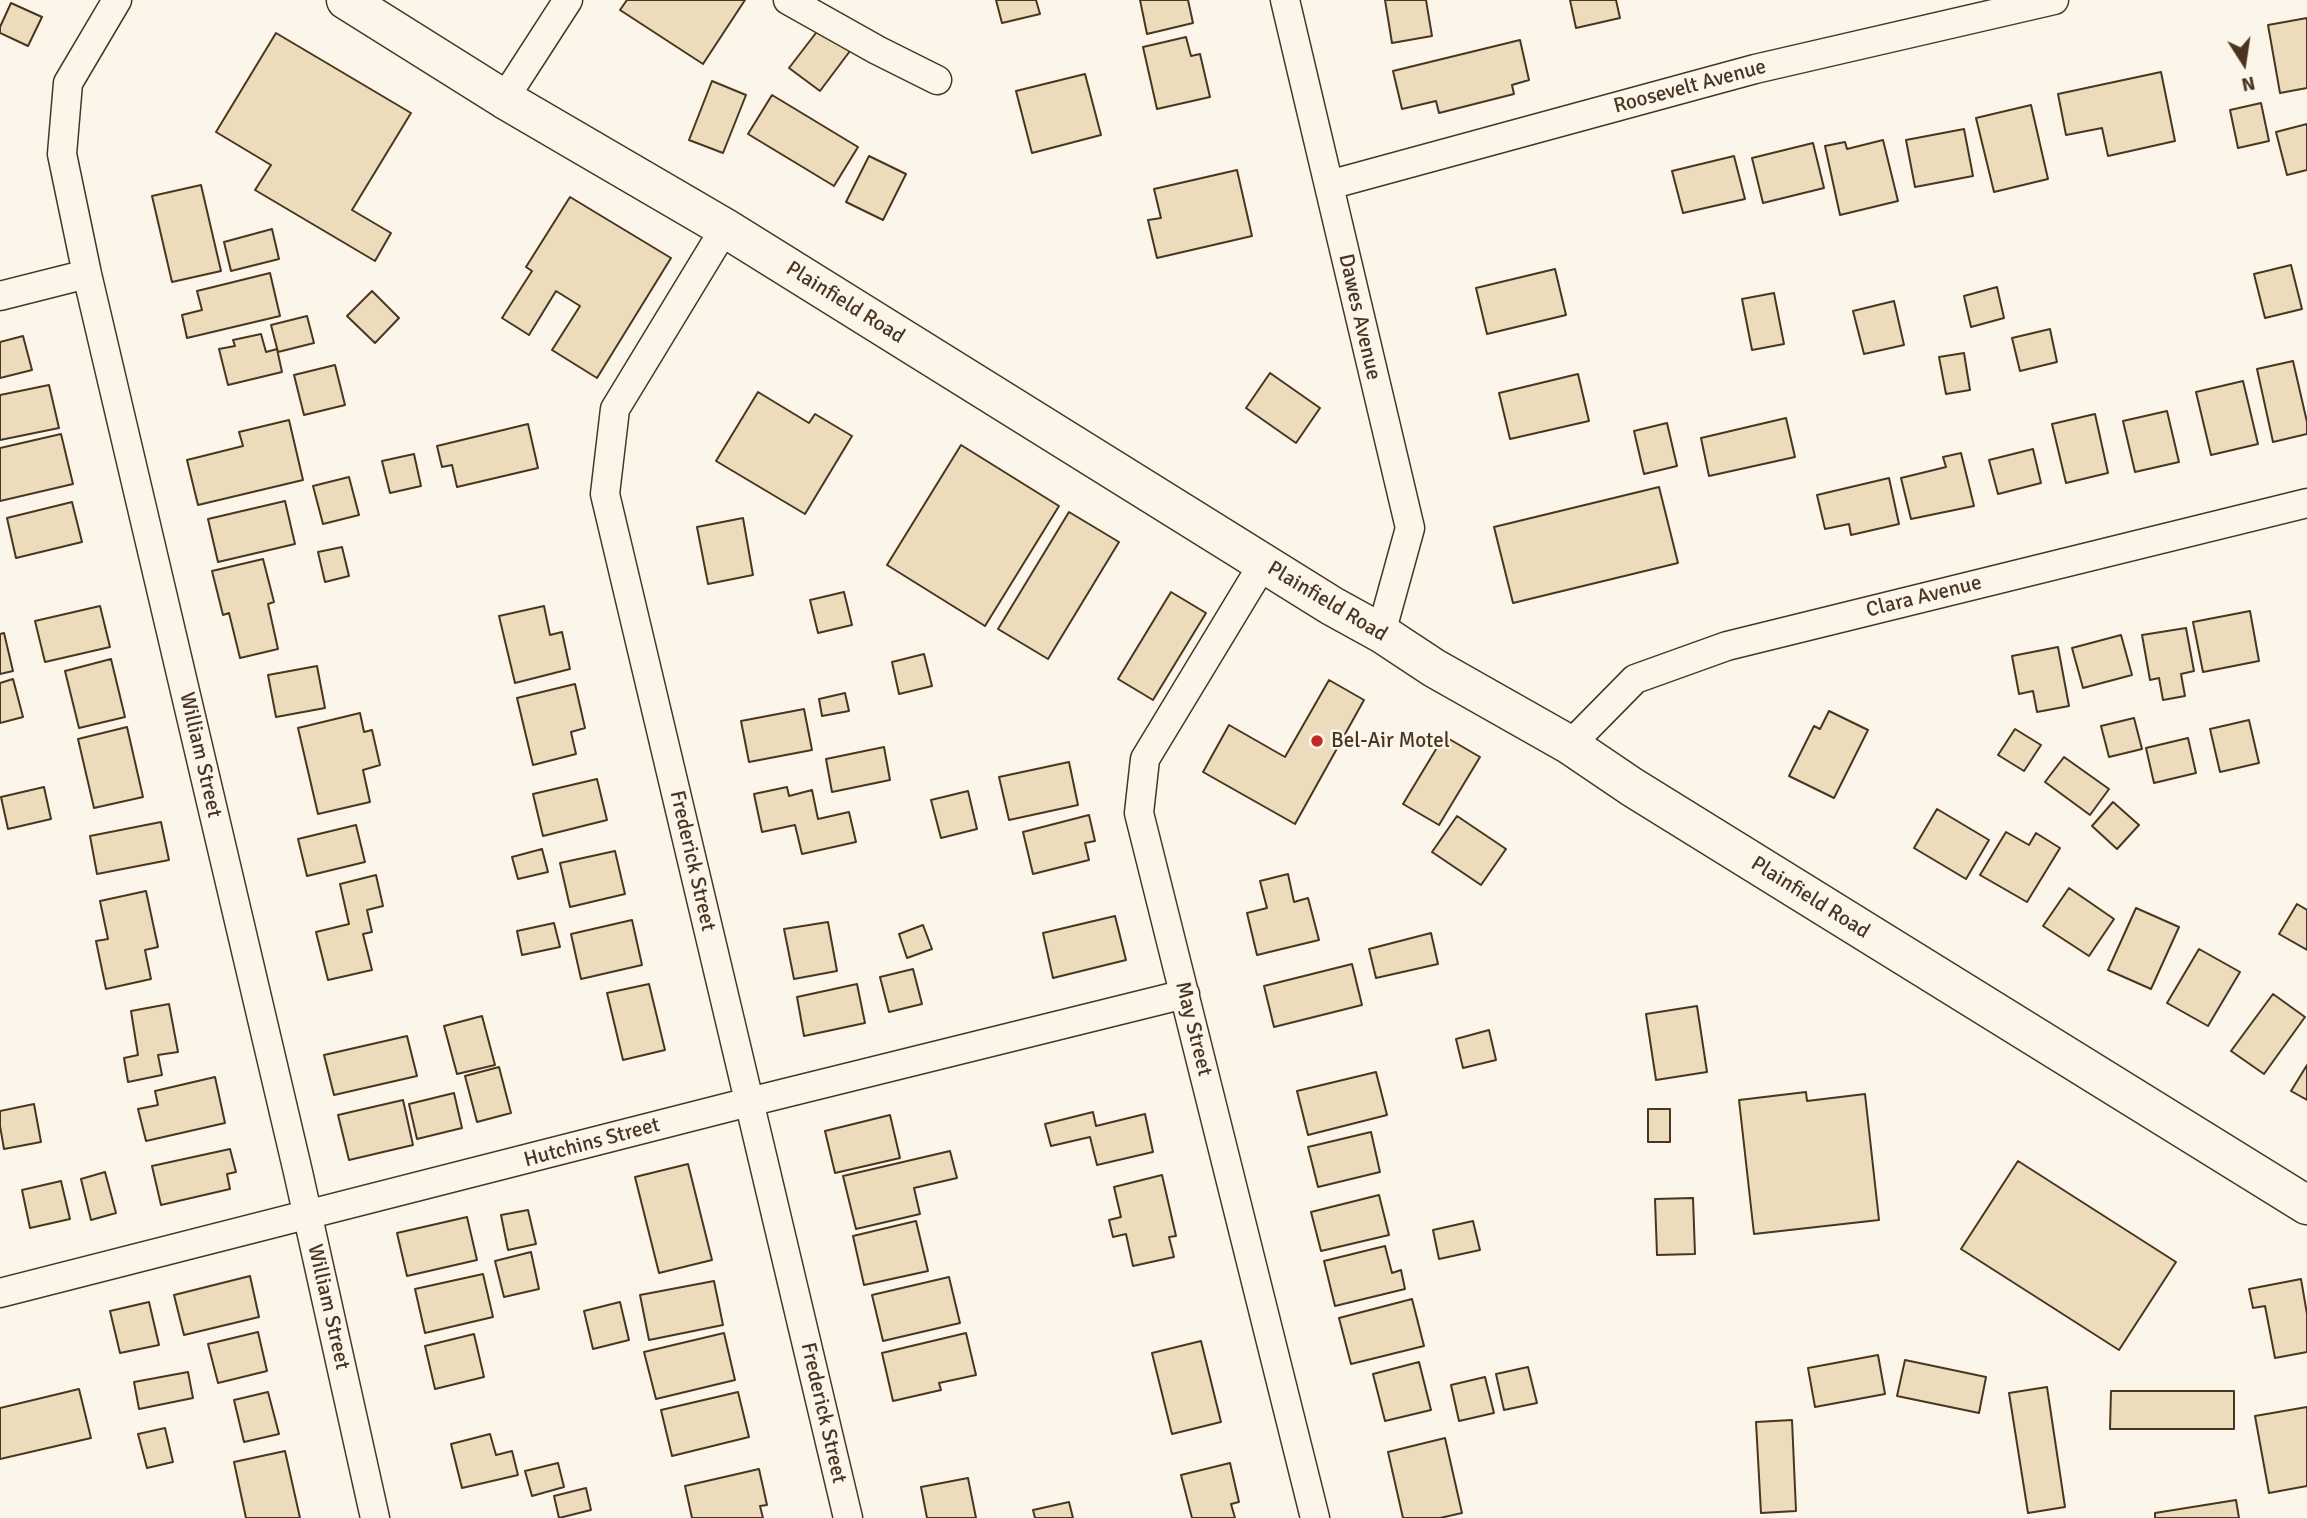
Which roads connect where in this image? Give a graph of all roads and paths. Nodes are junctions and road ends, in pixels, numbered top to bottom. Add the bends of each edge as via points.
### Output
1 (117, 0) edge
2 (346, 0) edge
3 (568, 0) edge
4 (788, 0) edge
5 (1285, 0) edge
6 (2054, 0) edge
7 (937, 80) dead end
8 (504, 99) junction
9 (1329, 185) junction
10 (725, 228) junction
11 (87, 274) junction
12 (0, 296) edge
13 (2307, 503) edge
14 (1263, 564) junction
15 (1381, 633) junction
16 (1570, 745) junction
17 (1185, 994) junction
18 (749, 1102) junction
19 (2306, 1201) edge
20 (308, 1215) junction
21 (0, 1293) edge
22 (375, 1518) edge
23 (848, 1518) edge
24 (1315, 1518) edge

1 - 11 street, William Street via 68,83 62,154
2 - 8 main road, Plainfield Road
3 - 8 street
4 - 7 street
5 - 9 street, Dawes Avenue
6 - 9 street, Roosevelt Avenue via 1755,69
8 - 10 main road, Plainfield Road
9 - 15 street, Dawes Avenue via 1410,528
10 - 14 main road, Plainfield Road
10 - 18 street, Frederick Street via 615,409 605,495
11 - 12 street
11 - 20 street, William Street
13 - 16 street, Clara Avenue via 1727,646 1635,679
14 - 15 main road, Plainfield Road
14 - 17 street, May Street via 1145,759 1139,813
15 - 16 main road, Plainfield Road
16 - 19 main road, Plainfield Road
17 - 18 street, Hutchins Street
17 - 24 street, May Street
18 - 20 street, Hutchins Street
18 - 23 street, Frederick Street
20 - 21 street, Hutchins Street
20 - 22 street, William Street

